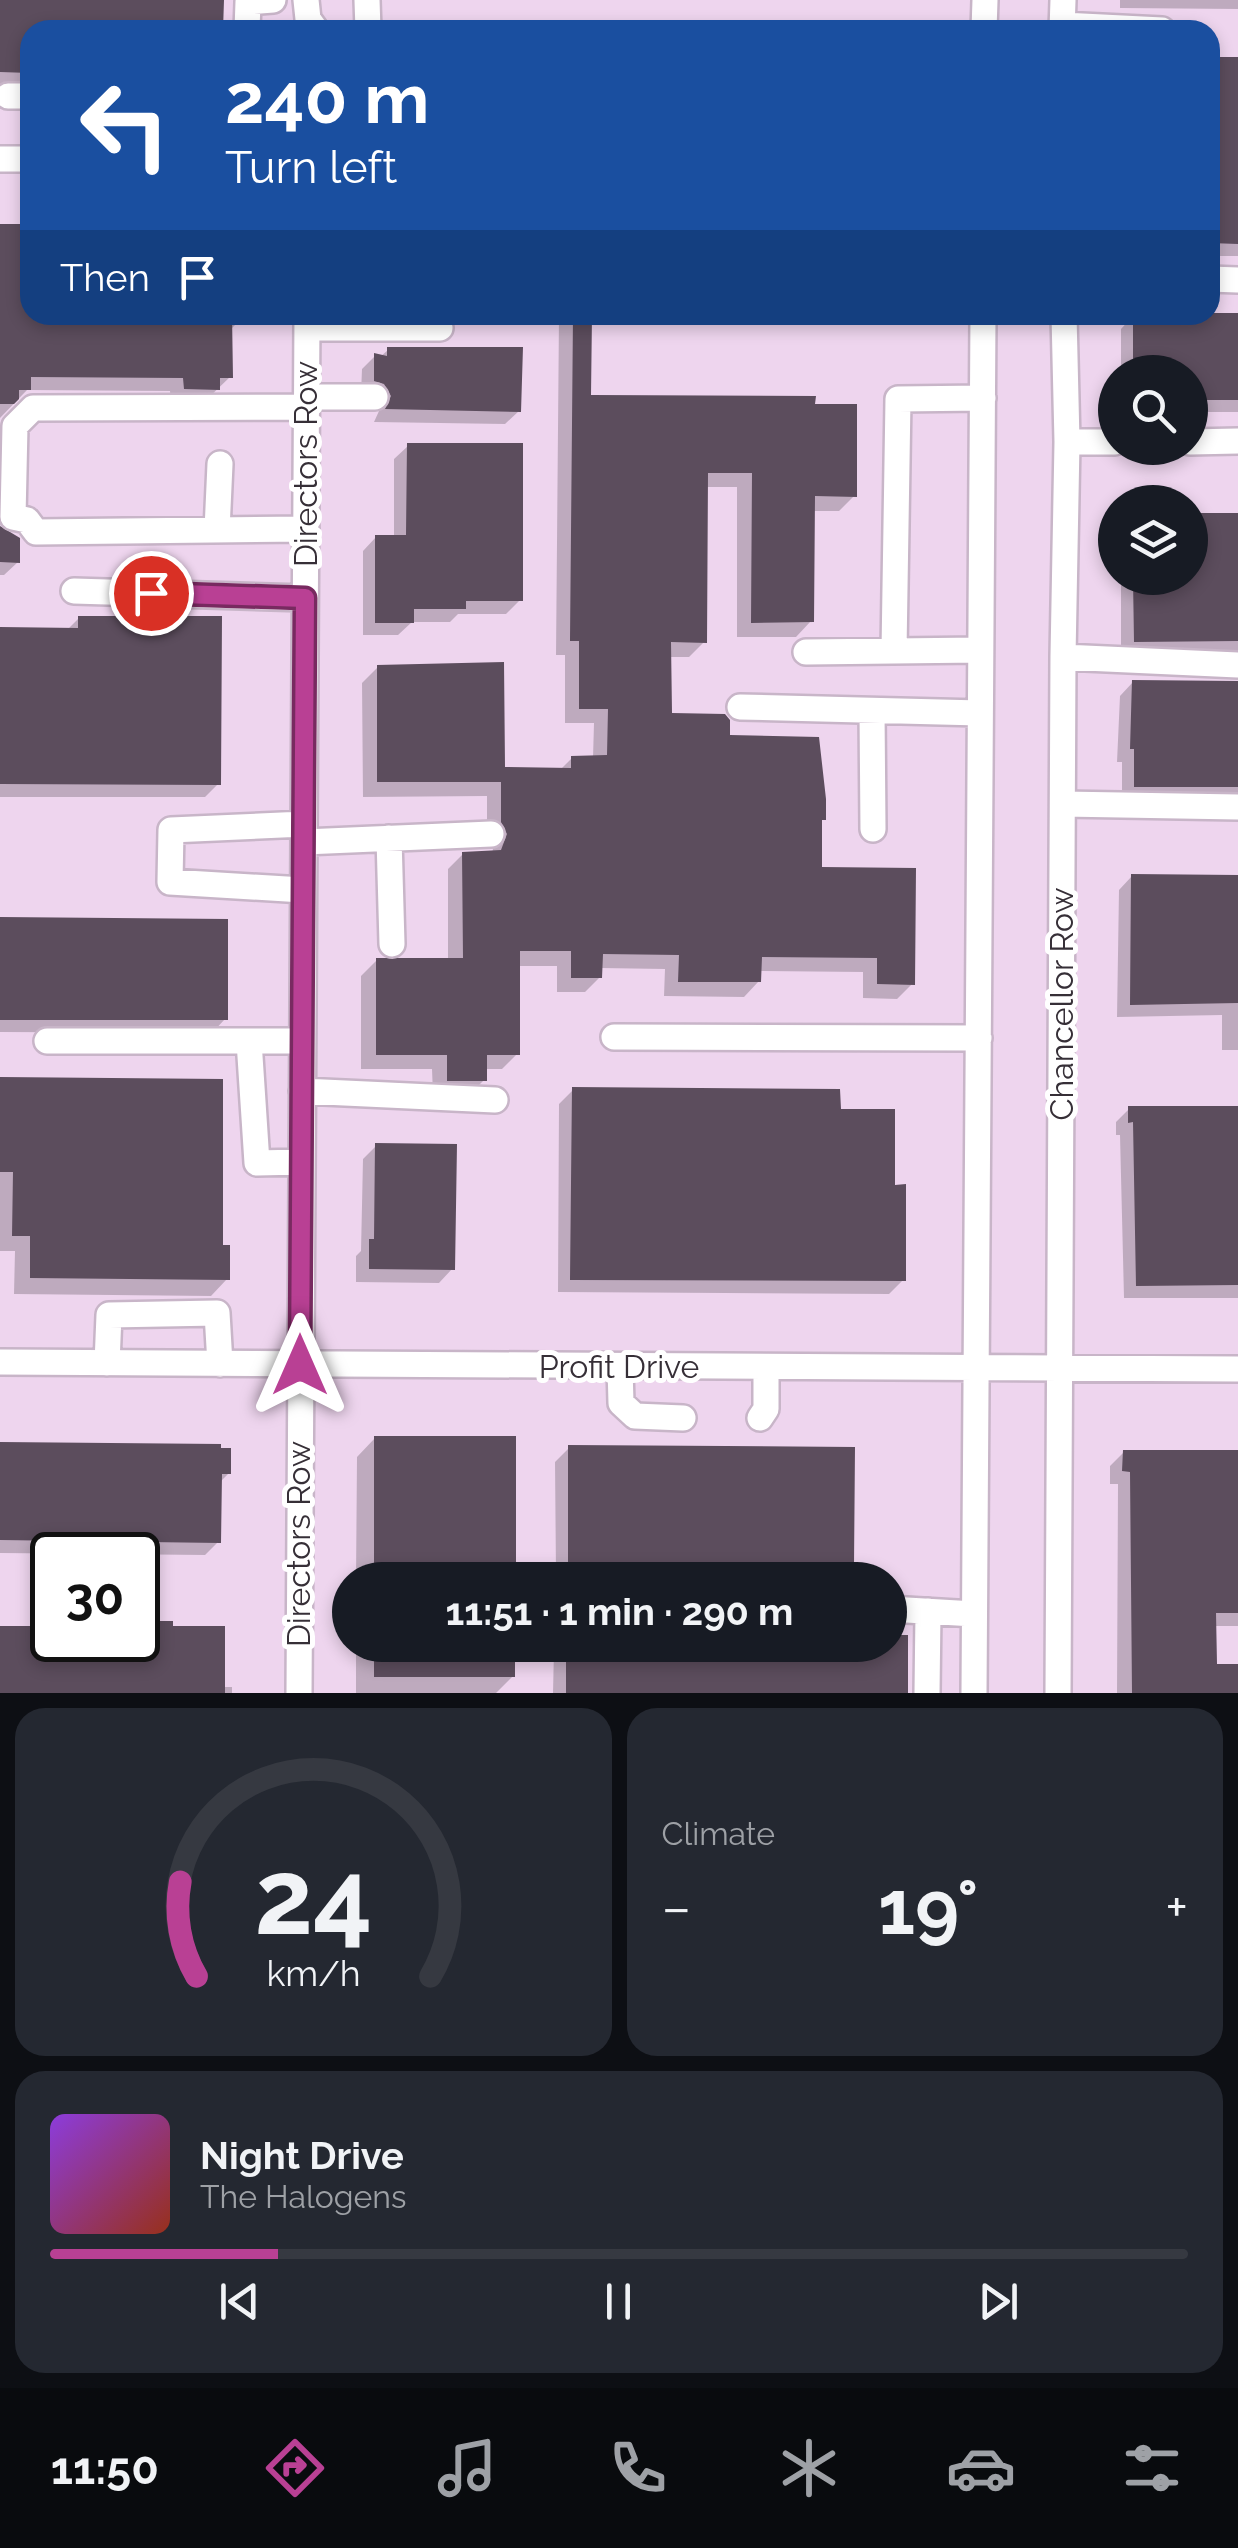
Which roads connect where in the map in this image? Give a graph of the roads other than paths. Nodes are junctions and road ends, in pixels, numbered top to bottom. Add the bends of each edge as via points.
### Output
1 (273, 0) edge
2 (247, 20) edge
3 (307, 325) edge
4 (374, 325) edge
5 (983, 325) edge
6 (1064, 325) edge
7 (440, 328) dead end
8 (374, 397) dead end
9 (982, 398) junction
10 (307, 402) junction
11 (1067, 442) junction
12 (1098, 442) edge
13 (1208, 442) edge
14 (1238, 442) edge
15 (220, 464) dead end
16 (306, 529) junction
17 (217, 530) junction
18 (74, 591) dead end
19 (305, 598) junction
20 (980, 650) junction
21 (806, 652) dead end
22 (894, 652) junction
23 (1063, 657) junction
24 (1238, 665) edge
25 (740, 706) dead end
26 (872, 711) junction
27 (980, 712) junction
28 (1063, 804) junction
29 (1238, 808) edge
30 (873, 830) dead end
31 (304, 833) junction
32 (490, 834) dead end
33 (390, 838) junction
34 (303, 890) junction
35 (392, 944) dead end
36 (614, 1037) dead end
37 (979, 1038) junction
38 (46, 1041) dead end
39 (249, 1041) junction
40 (302, 1041) junction
41 (302, 1091) junction
42 (495, 1100) dead end
43 (301, 1162) junction
44 (0, 1362) edge
45 (107, 1363) junction
46 (220, 1364) junction
47 (300, 1365) junction
48 (974, 1367) junction
49 (620, 1368) junction
50 (766, 1368) junction
51 (1062, 1369) junction
52 (1238, 1369) edge
53 (683, 1418) dead end
54 (760, 1418) dead end
55 (907, 1610) edge
56 (928, 1611) junction
57 (974, 1614) junction
58 (299, 1693) edge
59 (928, 1693) edge
60 (974, 1693) edge
61 (1058, 1693) edge

1 - 2 street via 248,2
3 - 10 street, Directors Row
4 - 7 street
5 - 9 street
6 - 11 street, Chancellor Row
8 - 10 street
9 - 20 street
9 - 22 street via 898,399
10 - 16 street, Directors Row
10 - 17 street via 33,408 15,426 12,518 26,520 36,532
11 - 12 street
11 - 23 street, Chancellor Row
13 - 14 street
15 - 17 street
16 - 17 street
16 - 19 street, Directors Row
18 - 19 street
19 - 31 street, Directors Row
20 - 22 street
20 - 27 street
21 - 22 street
23 - 24 street
23 - 28 street, Chancellor Row
25 - 26 street
26 - 27 street
26 - 30 street
27 - 37 street
28 - 29 street
28 - 51 street, Chancellor Row
31 - 33 street
31 - 34 street, Directors Row
31 - 34 street via 170,830 170,882
32 - 33 street
33 - 35 street
34 - 40 street, Directors Row
36 - 37 street
37 - 48 street
38 - 39 street
39 - 40 street
39 - 43 street via 258,1163
40 - 41 street, Directors Row
41 - 42 street
41 - 43 street, Directors Row
43 - 47 street, Directors Row
44 - 45 street, Profit Drive
45 - 46 street, Profit Drive
45 - 46 street via 109,1315 218,1313
46 - 47 street, Profit Drive
47 - 49 street, Profit Drive
47 - 58 street, Directors Row
48 - 50 street, Profit Drive
48 - 51 street, Profit Drive
48 - 57 street
49 - 50 street, Profit Drive
49 - 53 street via 620,1404 636,1416
50 - 54 street
51 - 52 street, Profit Drive
51 - 61 street, Chancellor Row
55 - 56 street
56 - 57 street
56 - 59 street
57 - 60 street

